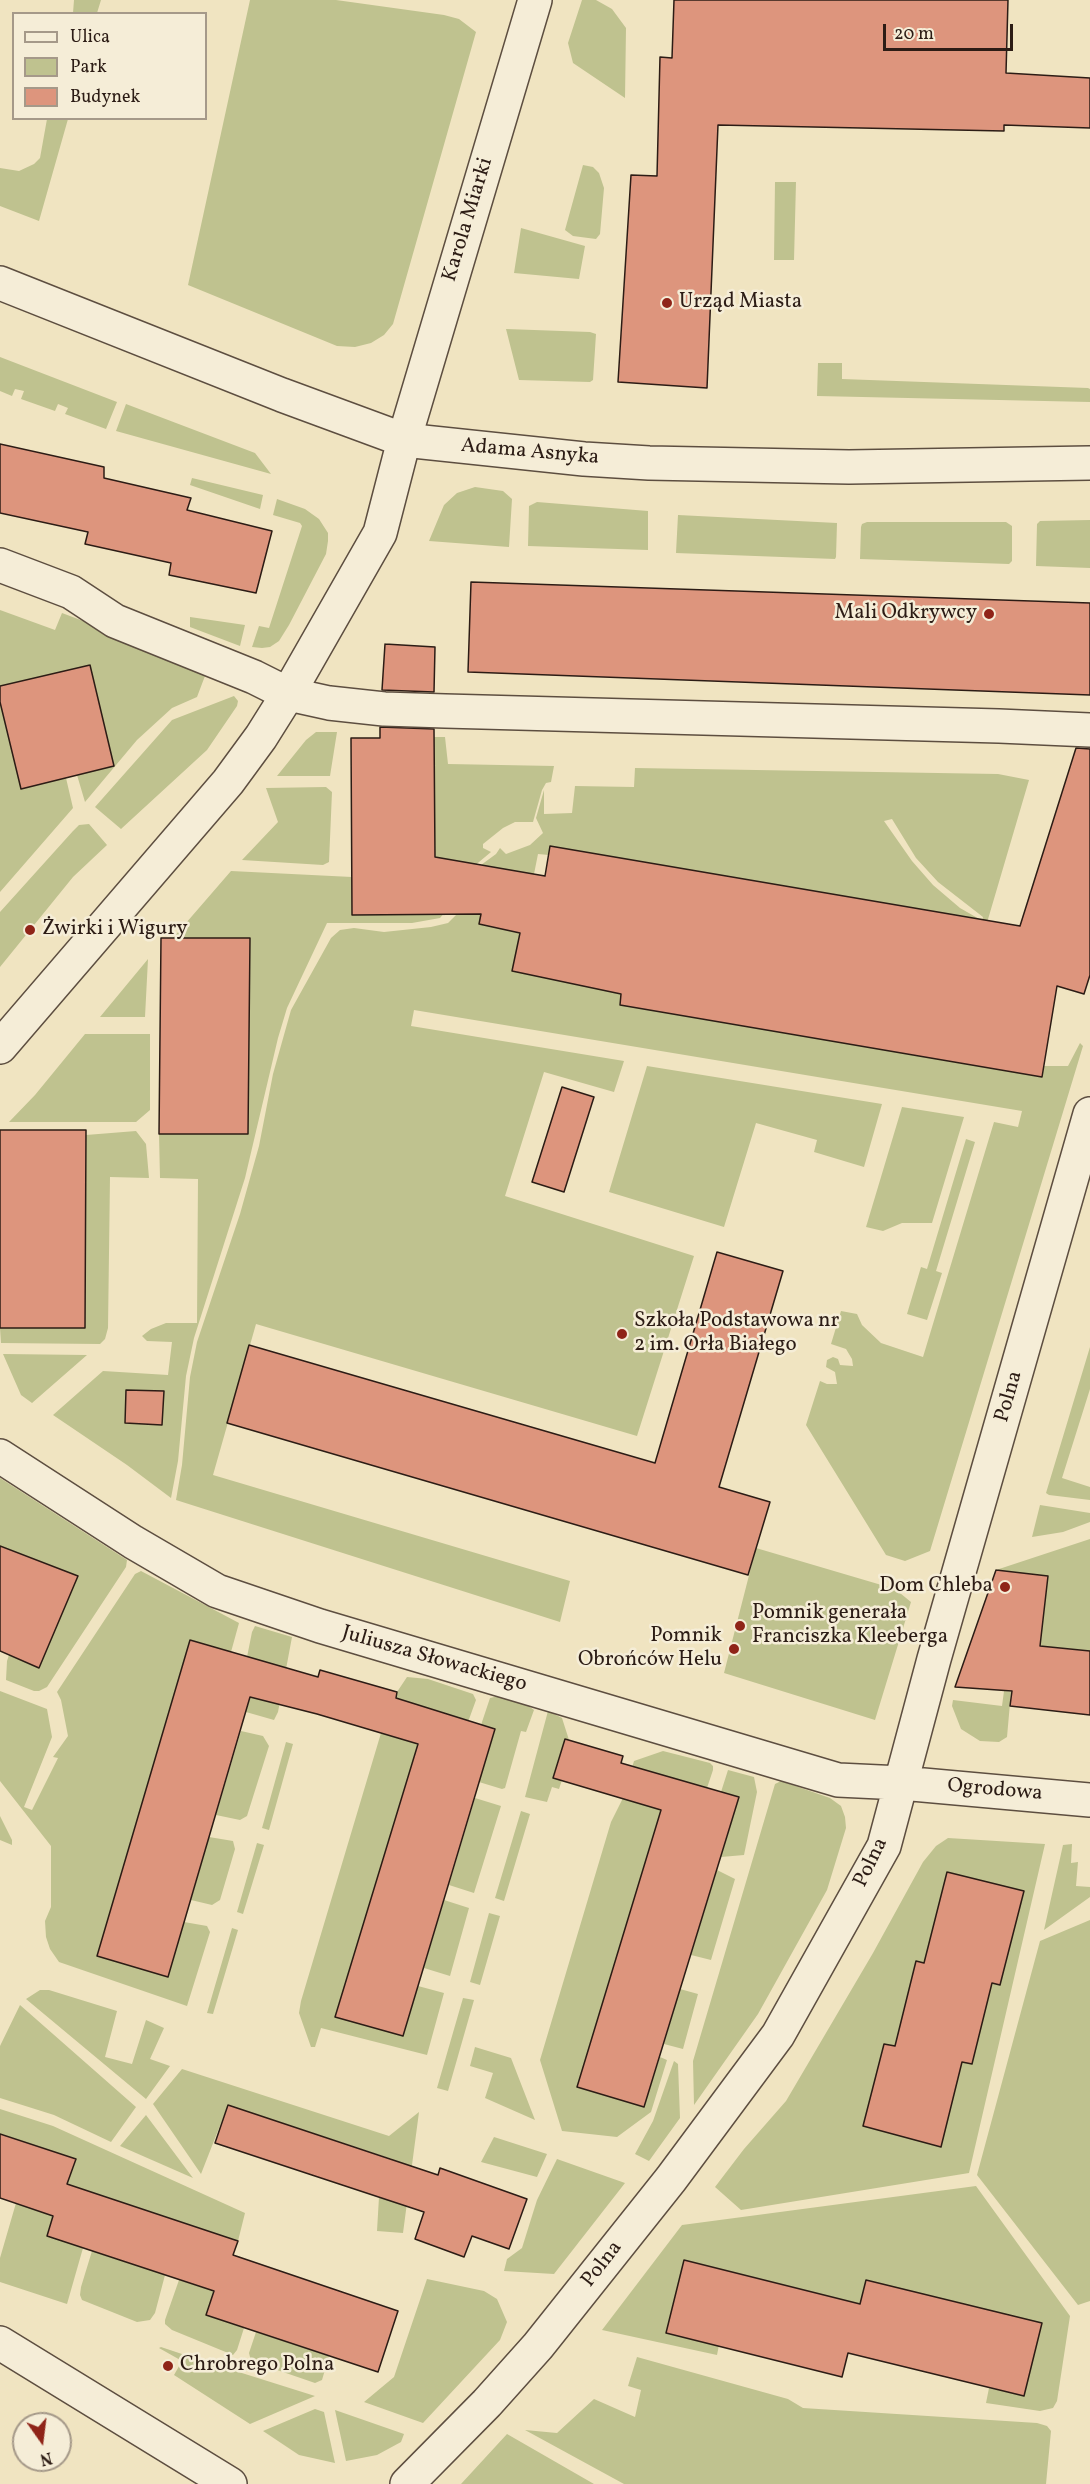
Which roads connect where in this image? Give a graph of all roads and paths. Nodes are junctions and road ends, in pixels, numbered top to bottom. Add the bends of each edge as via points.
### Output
1 (535, 0) edge
2 (0, 283) edge
3 (404, 440) junction
4 (1090, 463) edge
5 (0, 565) edge
6 (288, 694) junction
7 (1090, 730) edge
8 (0, 1047) edge
9 (1090, 1114) edge
10 (0, 1456) edge
11 (900, 1783) junction
12 (1090, 1800) edge
13 (0, 2343) edge
14 (230, 2484) edge
15 (407, 2484) edge

1 - 3 street, Karola Miarki
2 - 3 street, Adama Asnyka
3 - 4 street, Adama Asnyka via 573,458 670,463
3 - 6 street via 380,533
5 - 6 street via 71,592 115,621
6 - 7 street via 384,709
6 - 8 street via 228,782
9 - 11 street, Polna
10 - 11 street, Juliusza Słowackiego via 133,1542 218,1591 320,1626 838,1780
11 - 12 street, Ogrodowa
11 - 15 street, Polna via 884,1846 778,2035 575,2302 487,2403
13 - 14 street

